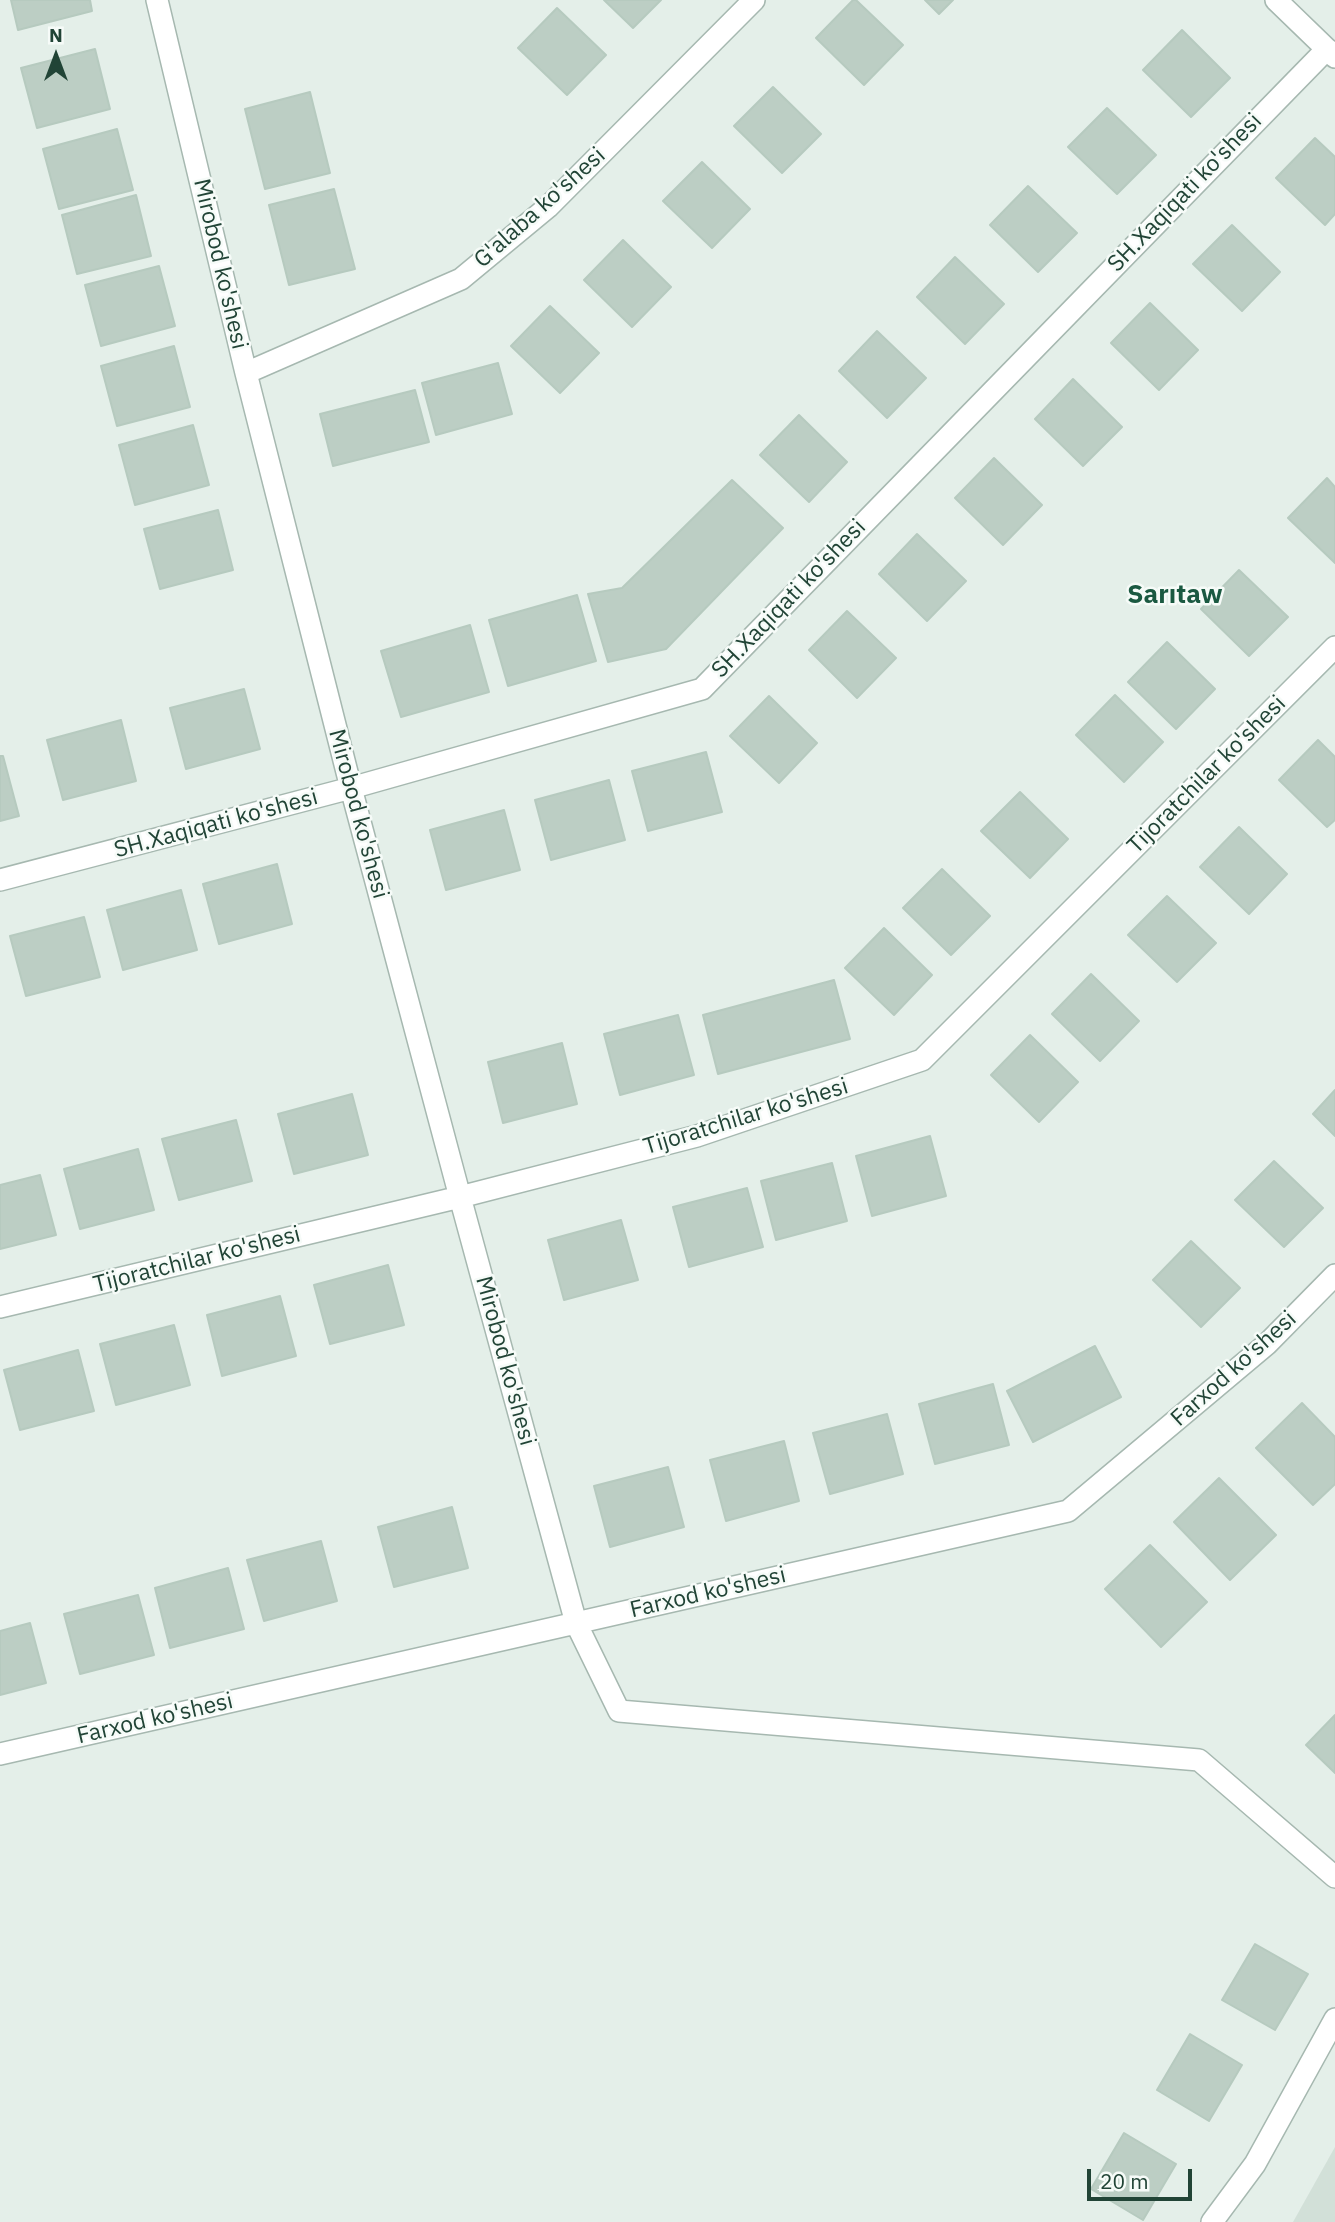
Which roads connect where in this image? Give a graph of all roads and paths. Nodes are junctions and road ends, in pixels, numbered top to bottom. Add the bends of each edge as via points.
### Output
1 (158, 0) edge
2 (754, 0) edge
3 (1276, 0) edge
4 (1331, 53) edge
5 (246, 373) junction
6 (1335, 647) edge
7 (351, 788) junction
8 (0, 880) edge
9 (460, 1197) junction
10 (1335, 1275) edge
11 (0, 1307) edge
12 (576, 1623) junction
13 (0, 1754) edge
14 (1335, 1877) edge
15 (1335, 2020) edge
16 (1213, 2222) edge

1 - 5 street, Mirobod ko'shesi
2 - 5 street, G'alaba ko'shesi via 548,207 461,279
3 - 4 street
4 - 7 street, SH.Xaqiqati ko'shesi via 702,689
5 - 7 street, Mirobod ko'shesi
6 - 9 street, Tijoratchilar ko'shesi via 922,1060 697,1136
7 - 8 street, SH.Xaqiqati ko'shesi
7 - 9 street, Mirobod ko'shesi
9 - 11 street, Tijoratchilar ko'shesi
9 - 12 street, Mirobod ko'shesi
10 - 12 street, Farxod ko'shesi via 1267,1344 1068,1511
12 - 13 street, Farxod ko'shesi
12 - 14 street, Mirobod ko'shesi via 619,1711 1199,1760
15 - 16 street via 1255,2164

